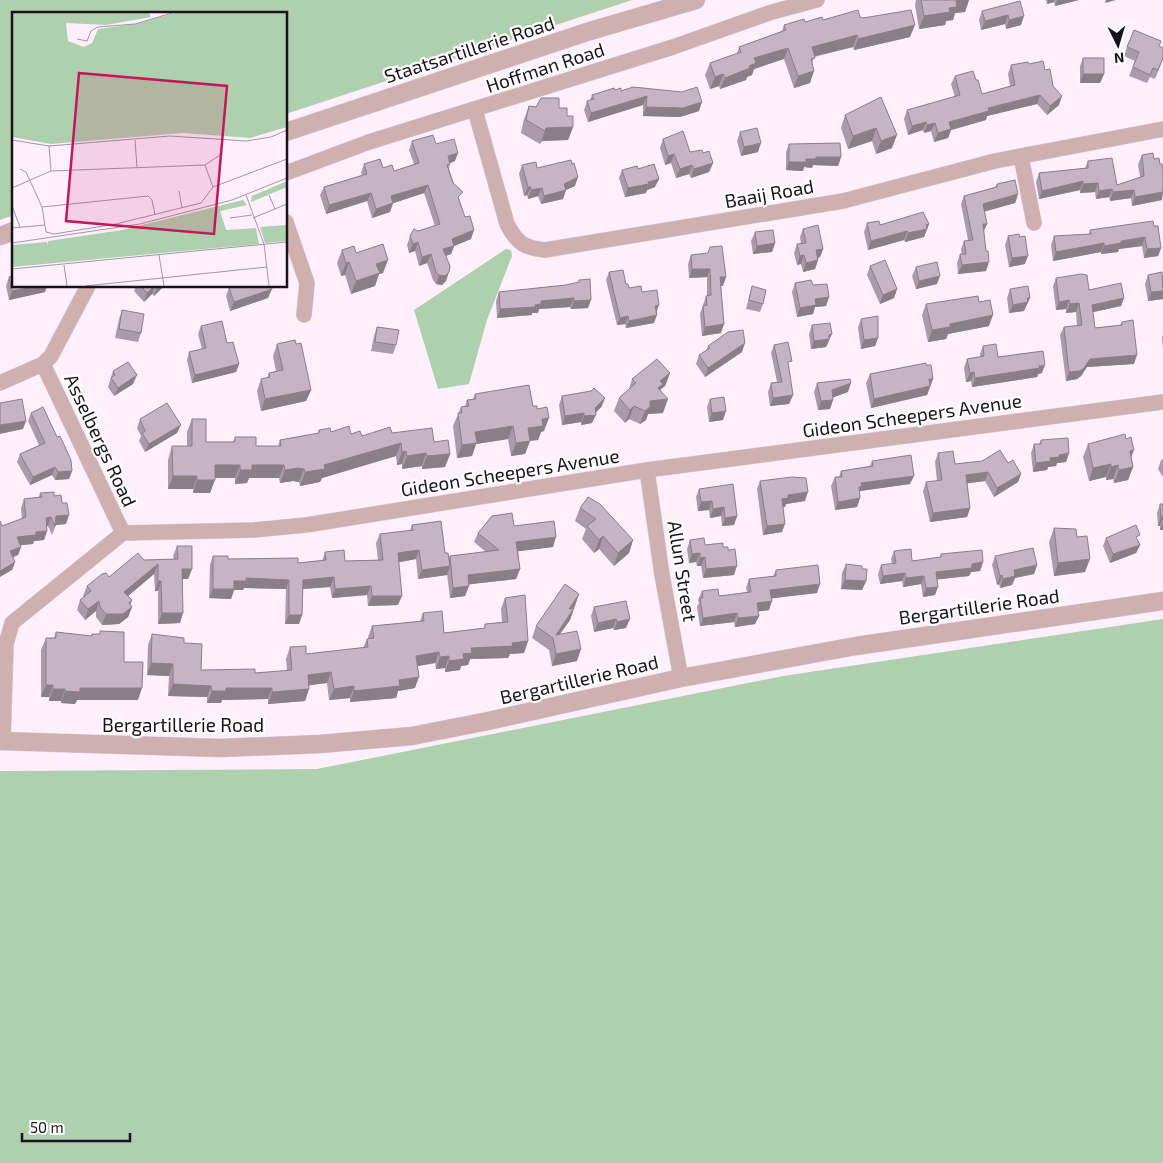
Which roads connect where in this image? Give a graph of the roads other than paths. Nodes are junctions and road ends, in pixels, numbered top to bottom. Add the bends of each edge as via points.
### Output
1 (696, 0) edge
2 (817, 0) edge
3 (475, 110) junction
4 (1163, 129) edge
5 (288, 131) edge
6 (1021, 156) junction
7 (288, 172) edge
8 (1034, 223) dead end
9 (288, 228) edge
10 (12, 232) edge
11 (0, 236) edge
12 (87, 288) edge
13 (304, 315) dead end
14 (43, 364) junction
15 (0, 383) edge
16 (1163, 402) edge
17 (647, 470) junction
18 (123, 533) junction
19 (1163, 601) edge
20 (681, 678) junction
21 (2, 741) edge

1 - 5 street, Staatsartillerie Road via 590,31
2 - 3 street, Hoffman Road
3 - 6 street, Baaij Road via 507,224 514,237 529,249 545,250 843,201
3 - 7 street, Hoffman Road via 369,142
4 - 6 street, Baaij Road
6 - 8 street
9 - 13 street via 307,283
10 - 11 street
12 - 14 street via 57,346
14 - 15 street
14 - 18 street, Asselbergs Road
16 - 17 street, Gideon Scheepers Avenue
17 - 18 street, Gideon Scheepers Avenue via 306,525 254,530
17 - 20 street, Allun Street
18 - 21 street via 12,623 6,644
19 - 20 street, Bergartillerie Road via 856,646
20 - 21 street, Bergartillerie Road via 412,736 220,748

